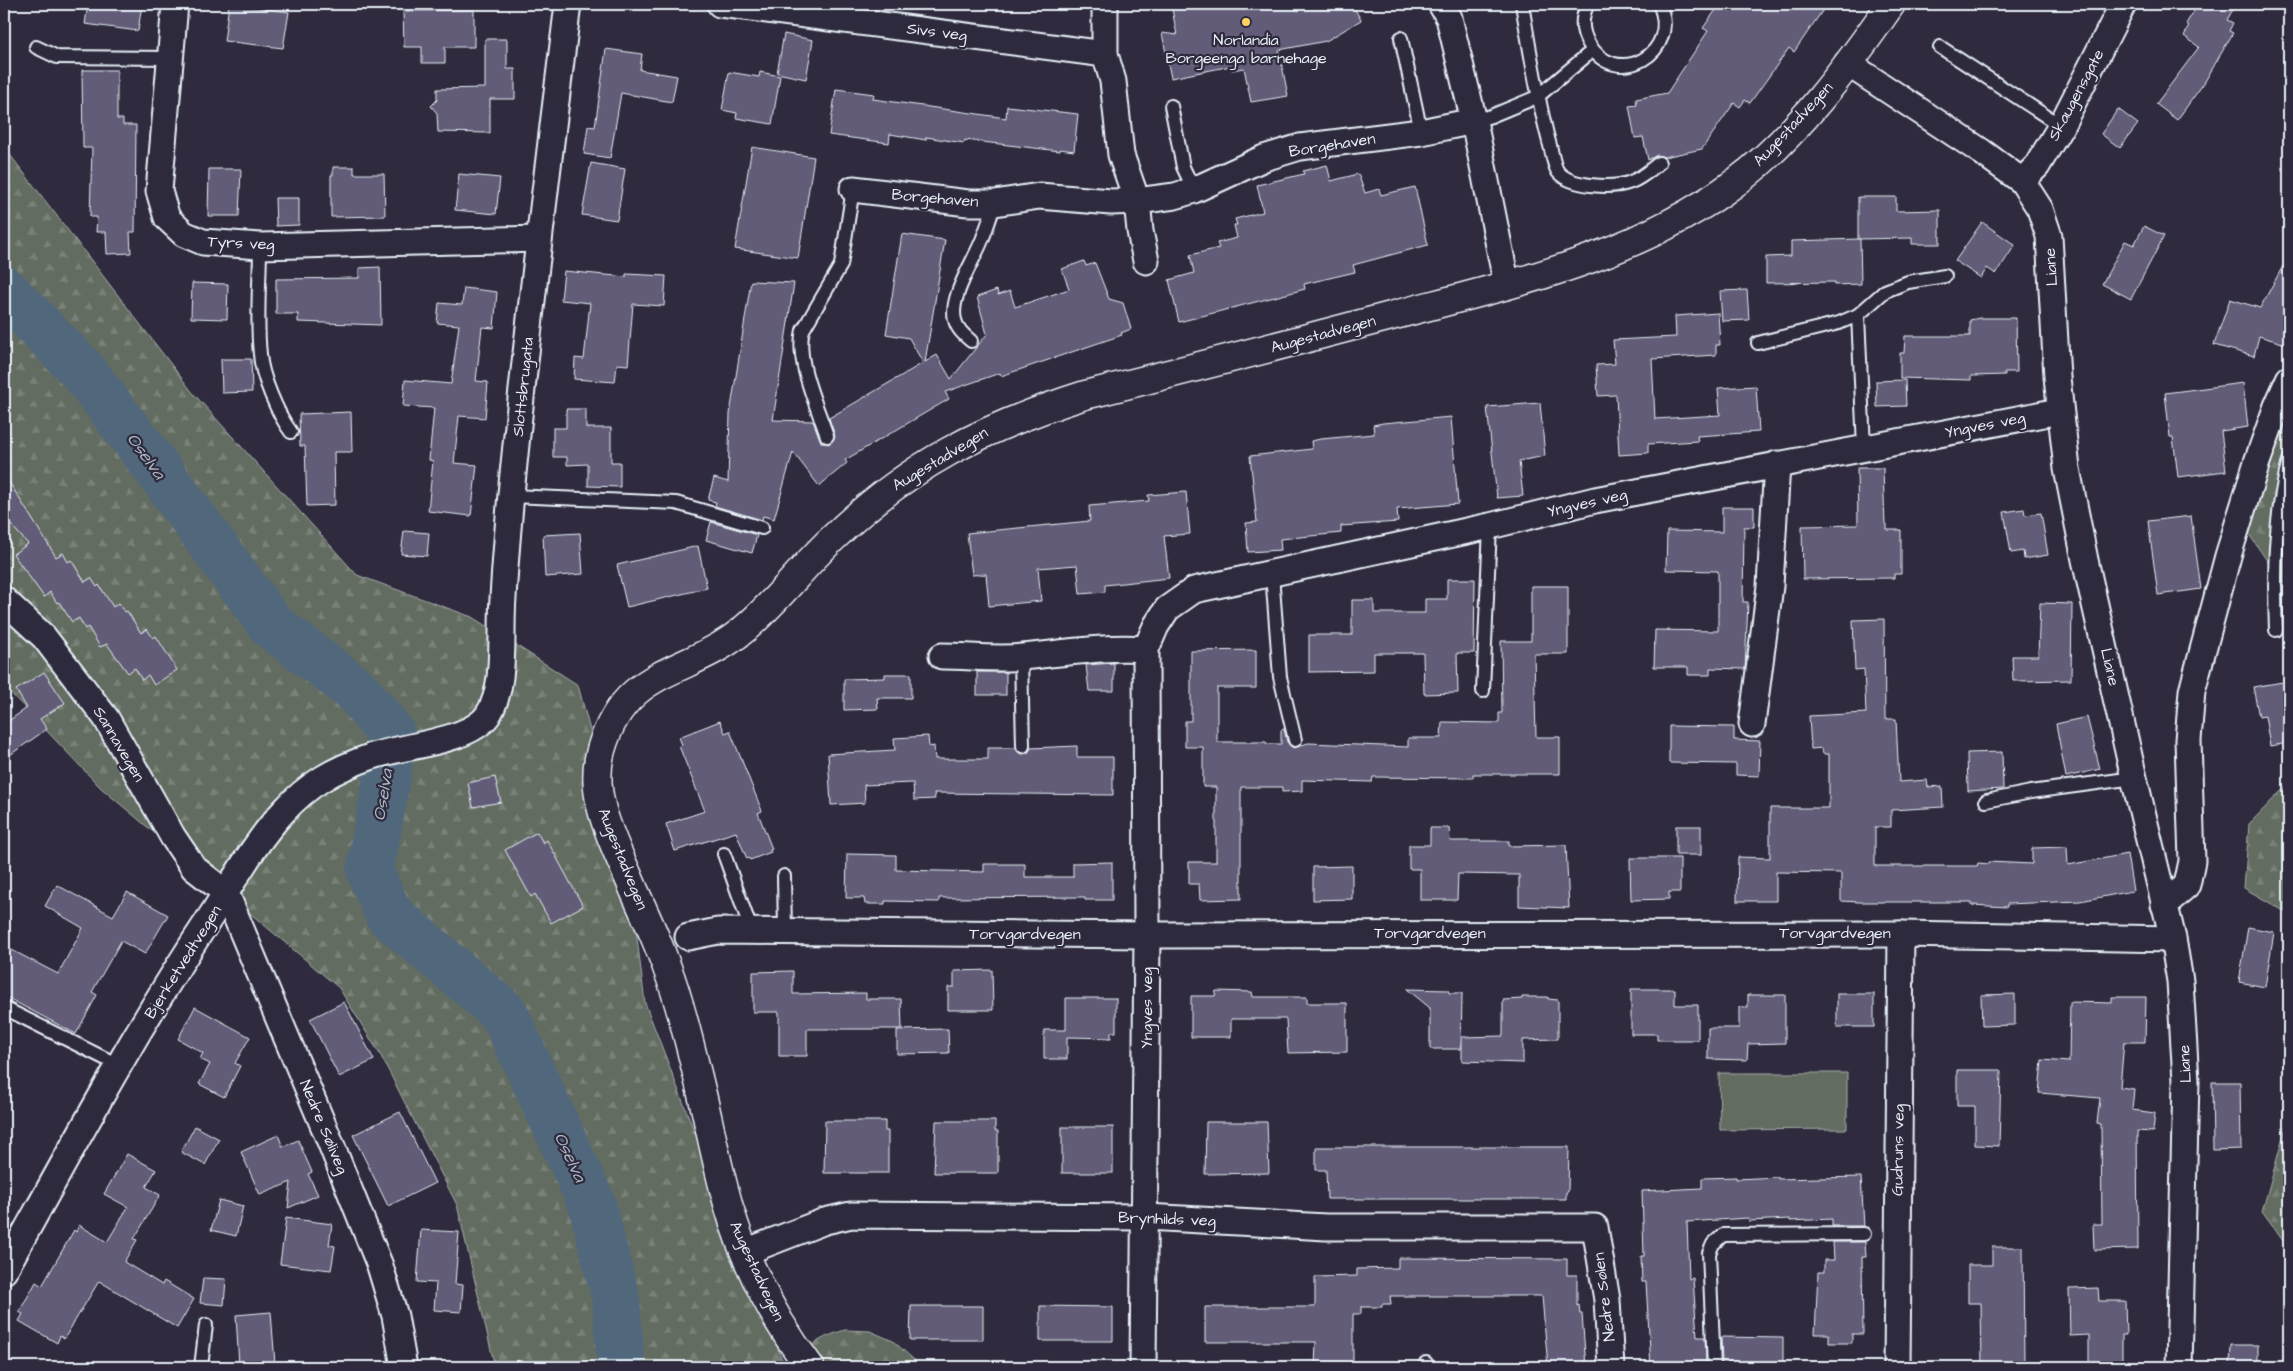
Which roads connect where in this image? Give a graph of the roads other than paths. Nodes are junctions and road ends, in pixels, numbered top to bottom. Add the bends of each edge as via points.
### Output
1 (175, 4) edge
2 (568, 4) edge
3 (720, 4) edge
4 (1440, 4) edge
5 (1522, 4) edge
6 (1588, 4) edge
7 (1659, 4) edge
8 (1891, 4) edge
9 (2124, 4) edge
10 (1105, 6) dead end
11 (1401, 38) dead end
12 (36, 47) dead end
13 (1940, 47) dead end
14 (1592, 51) junction
15 (1105, 54) junction
16 (169, 58) junction
17 (1847, 63) junction
18 (1537, 96) junction
19 (1171, 106) dead end
20 (1474, 121) junction
21 (2061, 126) junction
22 (1422, 132) junction
23 (1659, 163) dead end
24 (2022, 181) junction
25 (853, 190) joint
26 (1194, 190) junction
27 (1137, 201) junction
28 (995, 203) junction
29 (538, 239) junction
30 (260, 246) junction
31 (1146, 261) dead end
32 (1945, 276) dead end
33 (1507, 286) junction
34 (1858, 315) junction
35 (970, 341) dead end
36 (1758, 343) dead end
37 (2289, 380) edge
38 (2059, 411) junction
39 (2283, 412) edge
40 (291, 432) dead end
41 (827, 436) dead end
42 (1864, 448) junction
43 (2289, 462) edge
44 (1777, 464) junction
45 (511, 496) junction
46 (1490, 526) junction
47 (762, 528) dead end
48 (1272, 574) junction
49 (4, 600) edge
50 (2276, 630) dead end
51 (1146, 649) junction
52 (942, 656) dead end
53 (1021, 657) junction
54 (1483, 691) dead end
55 (1752, 724) dead end
56 (441, 740) joint
57 (1296, 740) dead end
58 (1023, 746) dead end
59 (2134, 778) junction
60 (1986, 801) dead end
61 (724, 854) dead end
62 (784, 876) dead end
63 (226, 893) junction
64 (2164, 905) junction
65 (752, 932) junction
66 (785, 932) junction
67 (1147, 934) junction
68 (1900, 934) junction
69 (688, 937) dead end
70 (2173, 940) junction
71 (4, 1008) edge
72 (120, 1066) junction
73 (1146, 1217) junction
74 (1595, 1227) joint
75 (1864, 1234) dead end
76 (745, 1252) junction
77 (4, 1272) edge
78 (206, 1326) dead end
79 (201, 1367) edge
80 (404, 1367) edge
81 (810, 1367) edge
82 (1143, 1367) edge
83 (1611, 1367) edge
84 (1714, 1367) edge
85 (1897, 1367) edge
86 (2179, 1367) edge

1 - 16 street, Tyrs veg
2 - 29 street, Slottsbrugata
3 - 15 street, Sivs veg
4 - 20 street via 1449,18
5 - 18 lane
6 - 14 lane via 1582,25
7 - 14 lane via 1664,30 1653,53 1644,60 1633,64 1611,63
8 - 17 main road, Augestadvegen
9 - 21 street, Skaugensgate
10 - 15 street
11 - 22 lane
12 - 16 lane via 57,57
13 - 21 lane
14 - 18 lane
15 - 27 street via 1113,81 1121,155
16 - 30 street, Tyrs veg via 159,191 167,218 184,234 203,242
17 - 24 street, Liane
17 - 33 main road, Augestadvegen via 1776,147 1737,182 1697,210 1618,250
18 - 20 lane
18 - 23 lane via 1558,171 1569,180 1590,185 1629,183
19 - 26 lane via 1183,167
20 - 22 street, Borgehaven
20 - 33 street
21 - 24 street, Skaugensgate via 2037,166
22 - 26 street, Borgehaven via 1300,146 1264,158
24 - 38 street, Liane via 2040,209 2049,236
25 - 28 street, Borgehaven
25 - 41 lane via 841,264 803,330 800,341
26 - 27 street, Borgehaven
27 - 28 street, Borgehaven via 1039,196
27 - 31 street
28 - 35 lane via 954,306 954,319 959,331
29 - 30 street, Tyrs veg
29 - 45 street, Slottsbrugata
30 - 40 lane via 260,355 272,394
32 - 34 lane via 1908,282 1885,291
33 - 76 main road, Augestadvegen via 1085,395 995,427 903,478 830,540 741,632 720,646 650,680 618,712 600,752 596,775 598,796 674,990 702,1092 716,1163
34 - 36 lane via 1839,323
34 - 42 lane
37 - 39 street
38 - 42 street, Yngves veg
38 - 59 street, Liane via 2085,560
39 - 64 street via 2228,556 2192,692 2188,740 2192,860 2187,885
42 - 44 street, Yngves veg
43 - 50 lane via 2278,524 2274,584
44 - 46 street, Yngves veg via 1595,500
44 - 55 street via 1770,586
45 - 47 lane via 676,503
45 - 56 street, Slottsbrugata via 496,699 486,720
46 - 48 street, Yngves veg
46 - 54 lane
48 - 51 street, Yngves veg via 1194,590 1167,609
48 - 57 lane via 1280,677
49 - 63 street, Sannavegen via 44,637 106,718 194,868
51 - 53 street via 1070,650
51 - 67 street, Yngves veg
52 - 53 street
53 - 58 lane
56 - 63 street, Bjerketvedtvegen via 374,755 324,776 282,812
59 - 60 lane
59 - 64 street, Liane
61 - 65 lane
62 - 66 lane
63 - 72 street, Bjerketvedtvegen via 176,969
63 - 80 street, Nedre Søliveg via 380,1266 395,1316
64 - 70 street, Liane
65 - 66 street, Torvgardvegen
65 - 69 street, Torvgardvegen via 718,931
66 - 67 street, Torvgardvegen
67 - 68 street, Torvgardvegen
67 - 73 street, Yngves veg
68 - 70 street, Torvgardvegen
68 - 85 street, Gudruns veg
70 - 86 street, Liane via 2180,981 2186,1081
71 - 72 lane
72 - 77 street, Bjerketvedtvegen
73 - 74 street, Brynhilds veg via 1326,1227
73 - 76 street, Brynhilds veg via 851,1215 825,1221
73 - 82 street, Yngves veg
74 - 83 street, Nedre Sølen via 1607,1300
75 - 84 lane via 1723,1235 1709,1252
76 - 81 main road, Augestadvegen via 778,1320
78 - 79 lane

